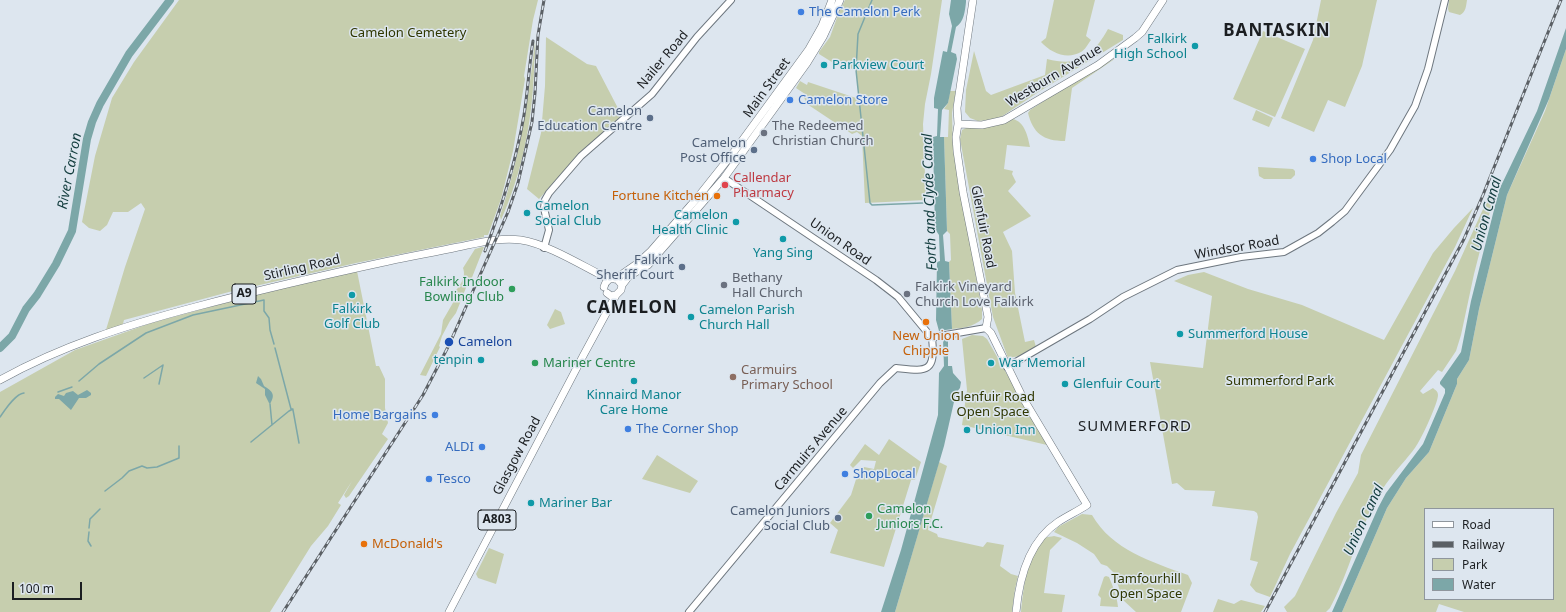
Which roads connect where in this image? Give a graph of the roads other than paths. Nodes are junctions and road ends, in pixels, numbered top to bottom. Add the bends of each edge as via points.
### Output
1 (731, 0) edge
2 (827, 0) edge
3 (832, 0) edge
4 (840, 0) edge
5 (973, 0) edge
6 (1163, 0) edge
7 (1445, 0) edge
8 (820, 29) junction
9 (958, 124) junction
10 (724, 178) junction
11 (710, 183) junction
12 (544, 248) junction
13 (593, 271) junction
14 (612, 279) junction
15 (622, 285) junction
16 (605, 290) junction
17 (616, 295) junction
18 (608, 311) junction
19 (986, 328) junction
20 (932, 338) junction
21 (1007, 367) junction
22 (0, 380) edge
23 (449, 612) edge
24 (689, 612) edge
25 (1016, 612) edge

1 - 12 street, Nailer Road via 652,94 581,156 549,193 544,208 549,230
2 - 8 main road
3 - 8 main road, Main Street
4 - 10 main road, Main Street via 807,63
5 - 9 main road, Glenfuir Road via 957,108
6 - 9 main road, Westburn Avenue via 1139,35 1098,65 1004,120 982,125
7 - 21 street, Windsor Road via 1428,69 1409,118 1363,188 1332,222 1284,252 1241,257 1177,270 1123,296 1072,330
8 - 11 main road, Main Street via 794,72
9 - 19 main road, Glenfuir Road via 957,151 988,317
10 - 11 main road, Main Street via 718,177
10 - 15 main road, Main Street via 648,265 629,276
10 - 20 street, Union Road via 882,284 898,297
11 - 14 main road, Main Street via 638,264
12 - 13 main road, Stirling Road / A9
12 - 22 main road, Stirling Road / A9 via 521,240 495,240 231,297 95,336 59,350
13 - 14 main road, Stirling Road / A9
13 - 16 main road
14 - 15 main road
14 - 16 main road
15 - 17 main road
16 - 17 main road via 611,296
16 - 18 main road
17 - 18 main road, Glasgow Road / A803
18 - 23 main road, Glasgow Road / A803
19 - 20 street
19 - 21 main road via 991,333
20 - 24 street, Carmuirs Avenue via 933,352 930,365 918,371 896,368 880,383
21 - 25 main road via 1087,505 1057,522 1037,543 1018,589

